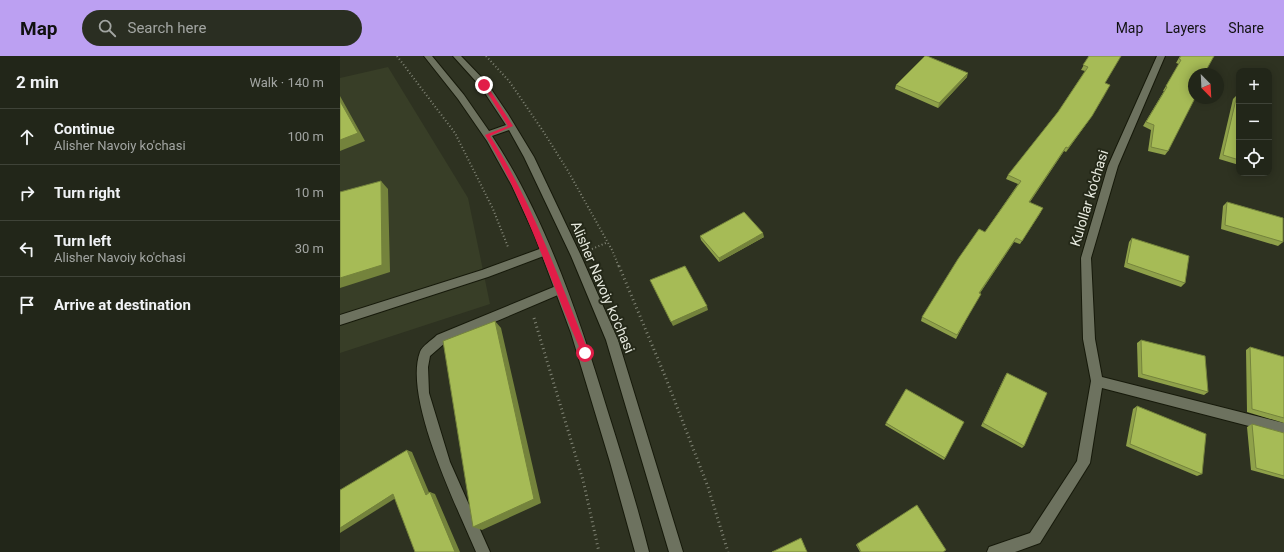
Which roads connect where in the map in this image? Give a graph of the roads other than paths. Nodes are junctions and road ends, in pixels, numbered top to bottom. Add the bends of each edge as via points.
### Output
1 (428, 56) edge
2 (457, 56) edge
3 (1161, 56) edge
4 (511, 126) junction
5 (487, 135) junction
6 (545, 251) junction
7 (561, 289) junction
8 (340, 320) edge
9 (1097, 381) junction
10 (1284, 429) edge
11 (483, 552) edge
12 (642, 552) edge
13 (676, 552) edge
14 (994, 552) edge

1 - 5 main road
2 - 4 main road, Alisher Navoiy ko'chasi via 484,85
3 - 9 main road, Kulollar ko'chasi via 1113,166 1086,258 1089,339
4 - 5 main road
4 - 13 main road, Alisher Navoiy ko'chasi via 549,197 612,340
5 - 6 main road via 504,161
6 - 7 main road
6 - 8 main road via 484,274
7 - 11 main road via 440,339 425,353 422,367 423,393 444,463
7 - 12 main road via 585,353
9 - 10 main road
9 - 14 main road, Kulollar ko'chasi via 1083,463 1034,538

